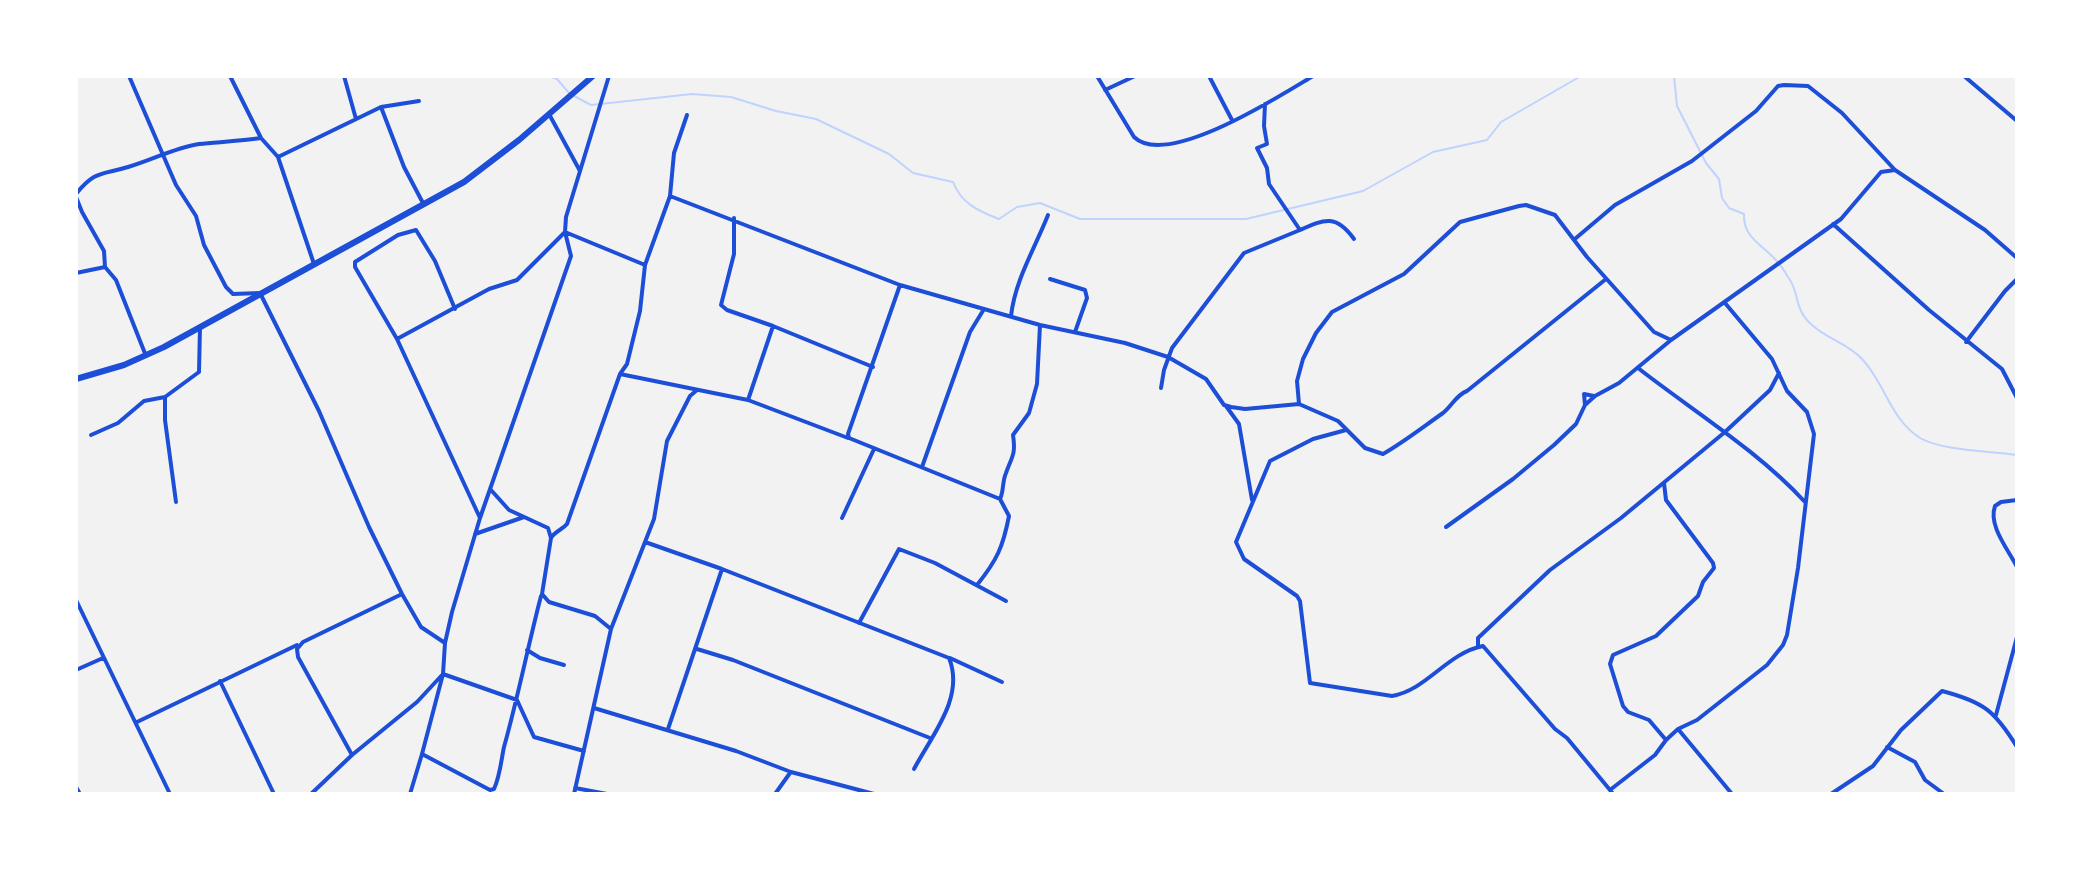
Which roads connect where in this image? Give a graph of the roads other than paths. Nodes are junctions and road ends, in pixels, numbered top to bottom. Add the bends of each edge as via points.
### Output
1 (129, 76) edge
2 (230, 76) edge
3 (344, 76) edge
4 (593, 76) edge
5 (609, 76) edge
6 (1097, 76) edge
7 (1135, 76) edge
8 (1209, 76) edge
9 (1313, 76) edge
10 (1964, 76) edge
11 (1105, 90) junction
12 (419, 101) dead end
13 (1265, 104) junction
14 (381, 107) junction
15 (549, 114) junction
16 (687, 115) dead end
17 (356, 119) junction
18 (1232, 120) junction
19 (2017, 121) edge
20 (261, 138) junction
21 (162, 153) junction
22 (278, 157) junction
23 (1895, 170) junction
24 (580, 171) junction
25 (76, 195) edge
26 (670, 196) junction
27 (424, 205) junction
28 (1048, 215) dead end
29 (734, 218) junction
30 (392, 222) junction
31 (1833, 224) junction
32 (1300, 230) junction
33 (565, 232) junction
34 (398, 235) junction
35 (1354, 239) dead end
36 (1575, 239) junction
37 (2017, 258) edge
38 (314, 264) junction
39 (645, 265) junction
40 (105, 267) junction
41 (76, 273) edge
42 (1050, 279) dead end
43 (1606, 279) junction
44 (2017, 279) edge
45 (900, 285) junction
46 (260, 293) junction
47 (1725, 303) junction
48 (985, 308) junction
49 (455, 309) junction
50 (1011, 316) junction
51 (200, 325) junction
52 (1040, 325) junction
53 (773, 326) junction
54 (1075, 332) junction
55 (397, 339) junction
56 (1671, 340) junction
57 (1966, 342) junction
58 (146, 356) junction
59 (1168, 357) junction
60 (873, 367) junction
61 (1638, 368) junction
62 (1779, 373) junction
63 (620, 374) junction
64 (76, 379) edge
65 (1161, 388) dead end
66 (697, 390) junction
67 (1595, 396) junction
68 (165, 397) junction
69 (2017, 398) edge
70 (748, 400) junction
71 (1299, 404) junction
72 (1224, 405) junction
73 (1585, 405) junction
74 (1346, 430) junction
75 (1725, 432) junction
76 (91, 435) dead end
77 (849, 438) junction
78 (874, 449) junction
79 (922, 467) junction
80 (1664, 483) junction
81 (491, 490) junction
82 (1000, 499) junction
83 (2017, 500) edge
84 (1252, 501) junction
85 (176, 502) dead end
86 (1805, 502) junction
87 (524, 517) junction
88 (480, 518) junction
89 (842, 518) dead end
90 (1446, 527) dead end
91 (548, 528) junction
92 (554, 532) junction
93 (475, 534) junction
94 (551, 538) junction
95 (645, 542) junction
96 (2017, 567) edge
97 (722, 569) junction
98 (977, 585) junction
99 (402, 594) junction
100 (542, 594) junction
101 (76, 600) edge
102 (1006, 601) dead end
103 (859, 623) junction
104 (611, 629) junction
105 (2017, 637) edge
106 (303, 642) junction
107 (445, 643) junction
108 (1478, 647) junction
109 (697, 649) junction
110 (527, 650) junction
111 (103, 658) junction
112 (949, 658) junction
113 (564, 665) dead end
114 (76, 670) edge
115 (443, 674) junction
116 (220, 681) junction
117 (1002, 682) dead end
118 (517, 700) junction
119 (594, 708) junction
120 (1996, 715) junction
121 (137, 722) junction
122 (668, 729) junction
123 (1678, 729) junction
124 (930, 738) junction
125 (1666, 740) junction
126 (1887, 747) junction
127 (2017, 747) edge
128 (584, 751) junction
129 (422, 754) junction
130 (352, 755) junction
131 (914, 769) dead end
132 (791, 772) junction
133 (76, 787) edge
134 (574, 791) edge
135 (494, 792) edge
136 (1612, 792) edge
137 (80, 794) edge
138 (170, 794) edge
139 (274, 794) edge
140 (311, 794) edge
141 (410, 794) edge
142 (607, 794) edge
143 (775, 794) edge
144 (874, 794) edge
145 (1732, 794) edge
146 (1831, 794) edge
147 (1944, 794) edge

1 - 21 street
2 - 20 street
3 - 17 street
4 - 15 main road
5 - 24 street
6 - 11 street
7 - 11 street
8 - 18 street
9 - 13 street
10 - 19 street
11 - 18 street via 1140,143 1180,143
12 - 14 street
13 - 18 street
13 - 32 street via 1267,144 1257,148 1258,154 1269,184
14 - 17 street
14 - 27 street
15 - 24 street
15 - 27 main road via 473,175
16 - 26 street via 674,153
17 - 22 street
20 - 21 street
20 - 22 street
21 - 25 street via 94,175
21 - 46 street via 226,287 233,294
22 - 38 street
23 - 31 street via 1881,172
23 - 36 street via 1854,124 1808,86 1778,86 1756,111 1692,161 1615,205
23 - 37 street
24 - 33 street
25 - 40 street via 104,251
26 - 29 street
26 - 39 street
27 - 30 main road
28 - 50 street via 1021,276
29 - 45 street
29 - 53 street via 734,254 721,305
30 - 34 street
30 - 38 main road
31 - 47 street
31 - 57 street
32 - 35 street via 1331,220
32 - 59 street via 1244,253
33 - 39 street
33 - 49 street via 517,280
33 - 81 street via 571,256
34 - 49 street via 416,230 422,235
34 - 55 street via 355,262
36 - 43 street
36 - 71 street via 1555,215 1526,205 1460,222 1404,274 1327,317 1303,359 1297,381
38 - 46 main road
39 - 63 street via 640,311
40 - 41 street
40 - 58 street via 116,280
42 - 54 street via 1085,290
43 - 56 street via 1654,332
43 - 74 street via 1404,443 1383,454 1365,448
44 - 57 street
45 - 48 street
45 - 60 street
46 - 51 main road
46 - 99 street
47 - 56 street
47 - 62 street via 1766,349
48 - 50 street
48 - 79 street via 970,332
49 - 55 street
50 - 52 street
51 - 58 main road
51 - 68 street via 199,372
52 - 54 street
52 - 82 street via 1037,384 1029,413 1013,435 1016,450
53 - 60 street
53 - 70 street
54 - 59 street
55 - 88 street
56 - 61 street
57 - 69 street via 2002,369
58 - 64 main road
59 - 65 street
59 - 72 street via 1206,379
60 - 77 street
61 - 67 street
61 - 75 street
62 - 75 street via 1770,390
62 - 86 street via 1807,412 1814,434
63 - 66 street
63 - 92 street via 567,524
66 - 70 street
66 - 95 street via 667,441 658,502
67 - 73 street
67 - 73 street via 1584,394
68 - 76 street via 144,401 118,423
68 - 85 street
70 - 77 street
71 - 72 street via 1245,409
71 - 74 street via 1338,421
72 - 84 street via 1239,424
73 - 90 street via 1576,424 1554,445
74 - 84 street via 1313,439 1270,461
75 - 80 street
75 - 86 street
77 - 78 street
78 - 79 street
78 - 89 street
79 - 82 street
80 - 108 street via 1550,570 1478,638
80 - 125 street via 1666,500 1714,568 1698,596 1663,629 1613,655 1610,664 1623,706 1649,720
81 - 87 street via 509,510
81 - 88 street
82 - 98 street via 1009,516 1007,529 996,562
83 - 96 street via 2001,502 1993,512
84 - 108 street via 1238,549 1300,601 1310,683 1403,694
86 - 123 street via 1783,645 1767,665
87 - 91 street
87 - 93 street
88 - 93 street
91 - 92 street
91 - 94 street
92 - 94 street
93 - 107 street
94 - 100 street
95 - 97 street
95 - 104 street
97 - 103 street
97 - 109 street
98 - 102 street
98 - 103 street via 899,549
99 - 106 street
99 - 107 street via 421,627
100 - 104 street via 549,602 595,616
100 - 110 street
101 - 111 street
103 - 112 street
104 - 119 street
105 - 120 street
106 - 116 street
106 - 130 street via 298,657
107 - 115 street
108 - 136 street via 1486,649
109 - 122 street
109 - 124 street
110 - 113 street
110 - 118 street
111 - 114 street
111 - 121 street
112 - 117 street
112 - 124 street via 955,673 952,699
115 - 118 street
115 - 129 street
115 - 130 street
116 - 121 street
116 - 139 street
118 - 128 street via 534,737
118 - 135 street
119 - 122 street
119 - 128 street
120 - 126 street via 1942,691
120 - 127 street
121 - 138 street
122 - 132 street
123 - 125 street
123 - 145 street
124 - 131 street
125 - 136 street
126 - 146 street via 1873,766
126 - 147 street via 1915,762 1925,780
128 - 134 street
129 - 135 street
129 - 141 street
130 - 140 street
132 - 143 street
132 - 144 street
133 - 137 street
134 - 142 street

